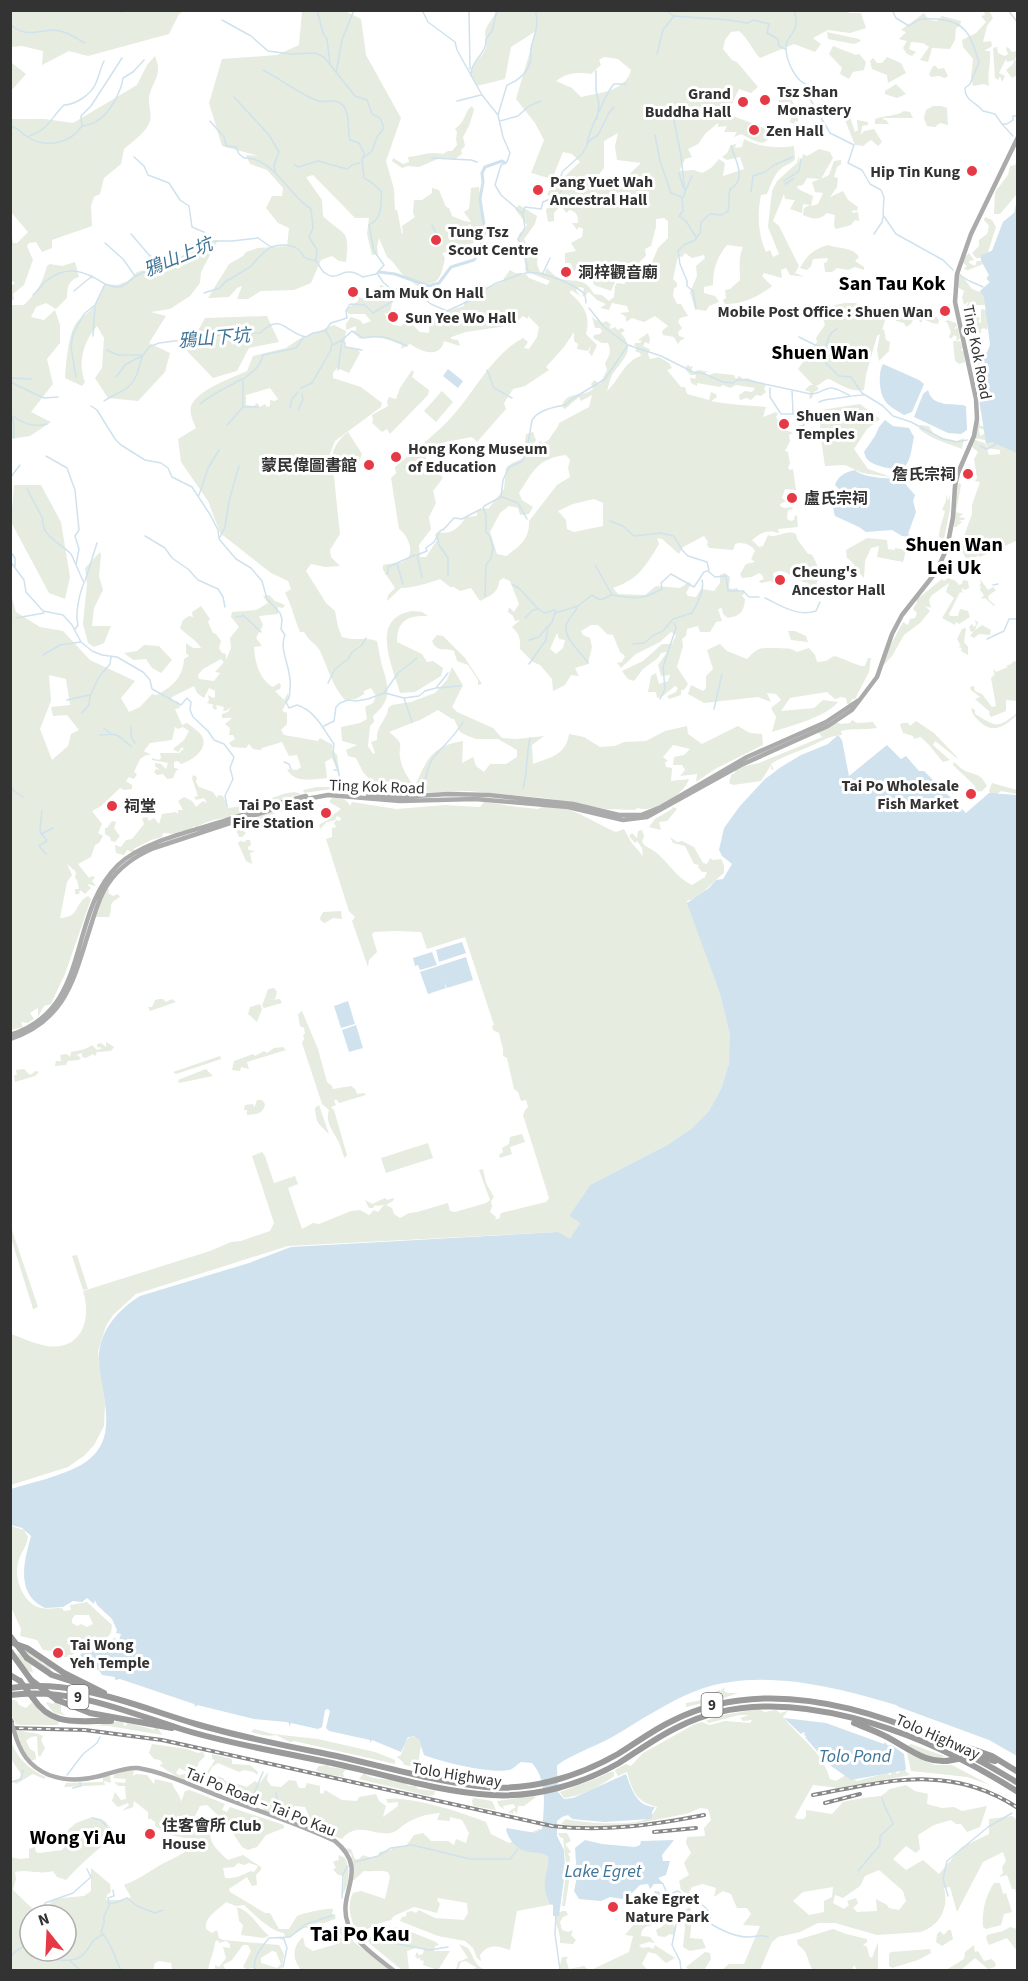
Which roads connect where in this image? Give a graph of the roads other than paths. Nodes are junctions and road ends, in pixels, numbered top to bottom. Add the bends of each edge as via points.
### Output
1 (1017, 137) edge
2 (10, 1037) edge
3 (10, 1636) edge
4 (10, 1642) edge
5 (10, 1651) edge
6 (10, 1675) edge
7 (10, 1688) edge
8 (104, 1693) junction
9 (10, 1695) edge
10 (846, 1717) junction
11 (130, 1721) junction
12 (12, 1723) edge
13 (179, 1728) junction
14 (931, 1737) junction
15 (1017, 1774) edge
16 (1017, 1783) edge
17 (1017, 1792) edge
18 (393, 1971) edge

1 - 2 main road, Ting Kok Road via 971,234 957,274 956,302 977,419 955,486 947,548 936,572 899,621 877,677 852,710 746,762 647,818 623,820 568,807 475,799 310,798 154,848 118,870 103,892 61,1005 30,1032
3 - 8 highway, bridge via 27,1658 42,1669
4 - 8 highway via 27,1647 64,1673
5 - 11 highway, bridge via 31,1680 57,1700 82,1711
6 - 11 highway, bridge via 20,1681 42,1710 56,1719
7 - 8 highway, Tolo Highway / 9 via 52,1686
8 - 14 highway, Tolo Highway / 9 via 213,1729 490,1787 534,1785 560,1779 601,1763 689,1713 748,1699 783,1699 837,1707
9 - 13 highway, Tolo Highway / 9 via 46,1693 75,1697
10 - 13 highway, Tolo Highway / 9 via 779,1706 721,1711 680,1726 605,1770 562,1786 492,1795 443,1789
10 - 15 highway, bridge via 934,1761 976,1756 995,1761
10 - 17 highway, Tolo Highway / 9 via 936,1748
11 - 13 highway
12 - 18 main road, Tai Po Road – Tai Po Kau via 27,1760 34,1767 63,1778 128,1768 147,1770 335,1841 351,1866 345,1908 349,1927
14 - 15 highway via 989,1755
14 - 16 highway, Tolo Highway / 9

